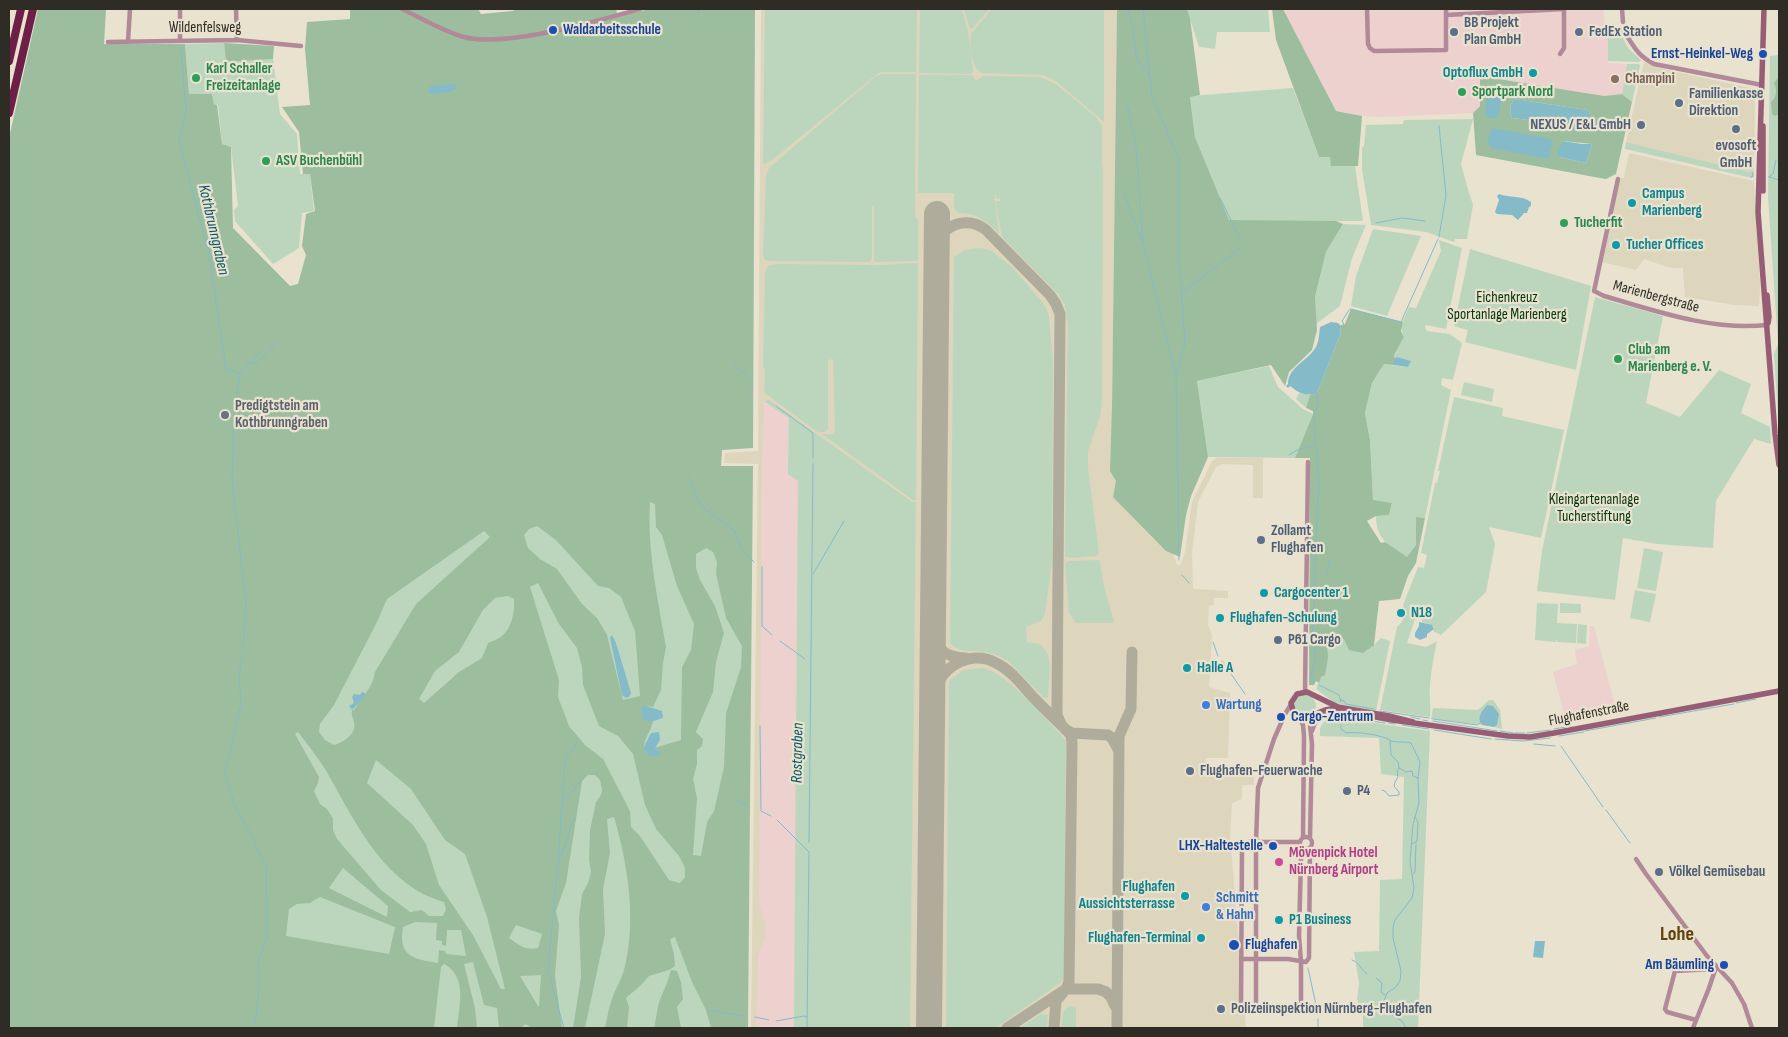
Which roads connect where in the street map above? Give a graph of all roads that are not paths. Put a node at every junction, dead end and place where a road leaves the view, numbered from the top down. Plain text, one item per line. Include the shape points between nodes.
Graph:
1 (21, 9) edge
2 (32, 9) edge
3 (130, 9) edge
4 (180, 9) edge
5 (236, 9) edge
6 (402, 9) edge
7 (640, 9) edge
8 (1367, 9) edge
9 (1446, 9) edge
10 (1564, 9) edge
11 (1622, 9) edge
12 (1764, 9) edge
13 (1446, 15) junction
14 (1623, 22) dead end
15 (1622, 29) dead end
16 (237, 40) junction
17 (128, 41) junction
18 (180, 41) junction
19 (108, 42) dead end
20 (301, 46) dead end
21 (1560, 54) dead end
22 (9, 61) edge
23 (1762, 85) junction
24 (9, 112) edge
25 (1618, 179) dead end
26 (1767, 326) junction
27 (1308, 462) dead end
28 (1779, 465) edge
29 (1305, 692) junction
30 (1779, 692) edge
31 (1313, 695) junction
32 (1290, 706) junction
33 (1341, 710) junction
34 (1314, 715) junction
35 (1300, 719) junction
36 (1413, 722) junction
37 (1310, 735) junction
38 (1303, 837) junction
39 (1310, 837) junction
40 (1256, 842) junction
41 (1300, 842) junction
42 (1308, 848) junction
43 (1636, 858) dead end
44 (1242, 894) junction
45 (1256, 894) junction
46 (1241, 959) junction
47 (1256, 959) junction
48 (1301, 962) junction
49 (1716, 967) junction
50 (1256, 1010) junction
51 (1696, 1020) junction
52 (1692, 1028) edge
53 (1752, 1028) edge

1 - 22 highway
2 - 24 highway
3 - 17 street
4 - 18 street
5 - 16 street
6 - 7 street via 462,37 474,39 546,32
8 - 13 street via 1368,44 1374,51 1446,50
9 - 13 street
10 - 13 street
10 - 21 street via 1564,48
11 - 14 street
12 - 23 main road
15 - 23 street via 1637,52 1654,64
16 - 18 street, Wildenfelsweg
16 - 20 street, Wildenfelsweg
17 - 18 street, Wildenfelsweg
17 - 19 street, Wildenfelsweg
23 - 26 main road via 1761,236
25 - 26 street, Marienbergstraße via 1594,291 1612,299 1705,323
26 - 28 main road
27 - 29 street
29 - 31 main road, Flughafenstraße
29 - 32 main road via 1295,696
30 - 36 main road, Flughafenstraße via 1530,736
31 - 34 main road via 1318,705
31 - 36 main road, Flughafenstraße via 1338,708
32 - 35 main road
32 - 40 street via 1274,739 1258,788
33 - 34 main road, Flughafenstraße via 1326,709
33 - 36 main road, Flughafenstraße
33 - 37 street via 1320,716
34 - 35 main road, Flughafenstraße
34 - 37 street
35 - 38 street via 1304,736
37 - 39 street
38 - 39 street
38 - 41 street
39 - 42 street via 1312,843
40 - 41 street
40 - 44 street via 1246,842 1242,848
40 - 45 street
41 - 42 street via 1302,847
42 - 48 street via 1301,858
42 - 48 street via 1309,958
43 - 49 street
44 - 45 street
44 - 46 street
45 - 47 street
46 - 47 street
46 - 50 street via 1241,1006
47 - 48 street
47 - 50 street
48 - 50 street via 1302,1001 1299,1009
49 - 51 street
49 - 51 street via 1675,971 1666,1010
49 - 53 street via 1732,983
51 - 52 street

